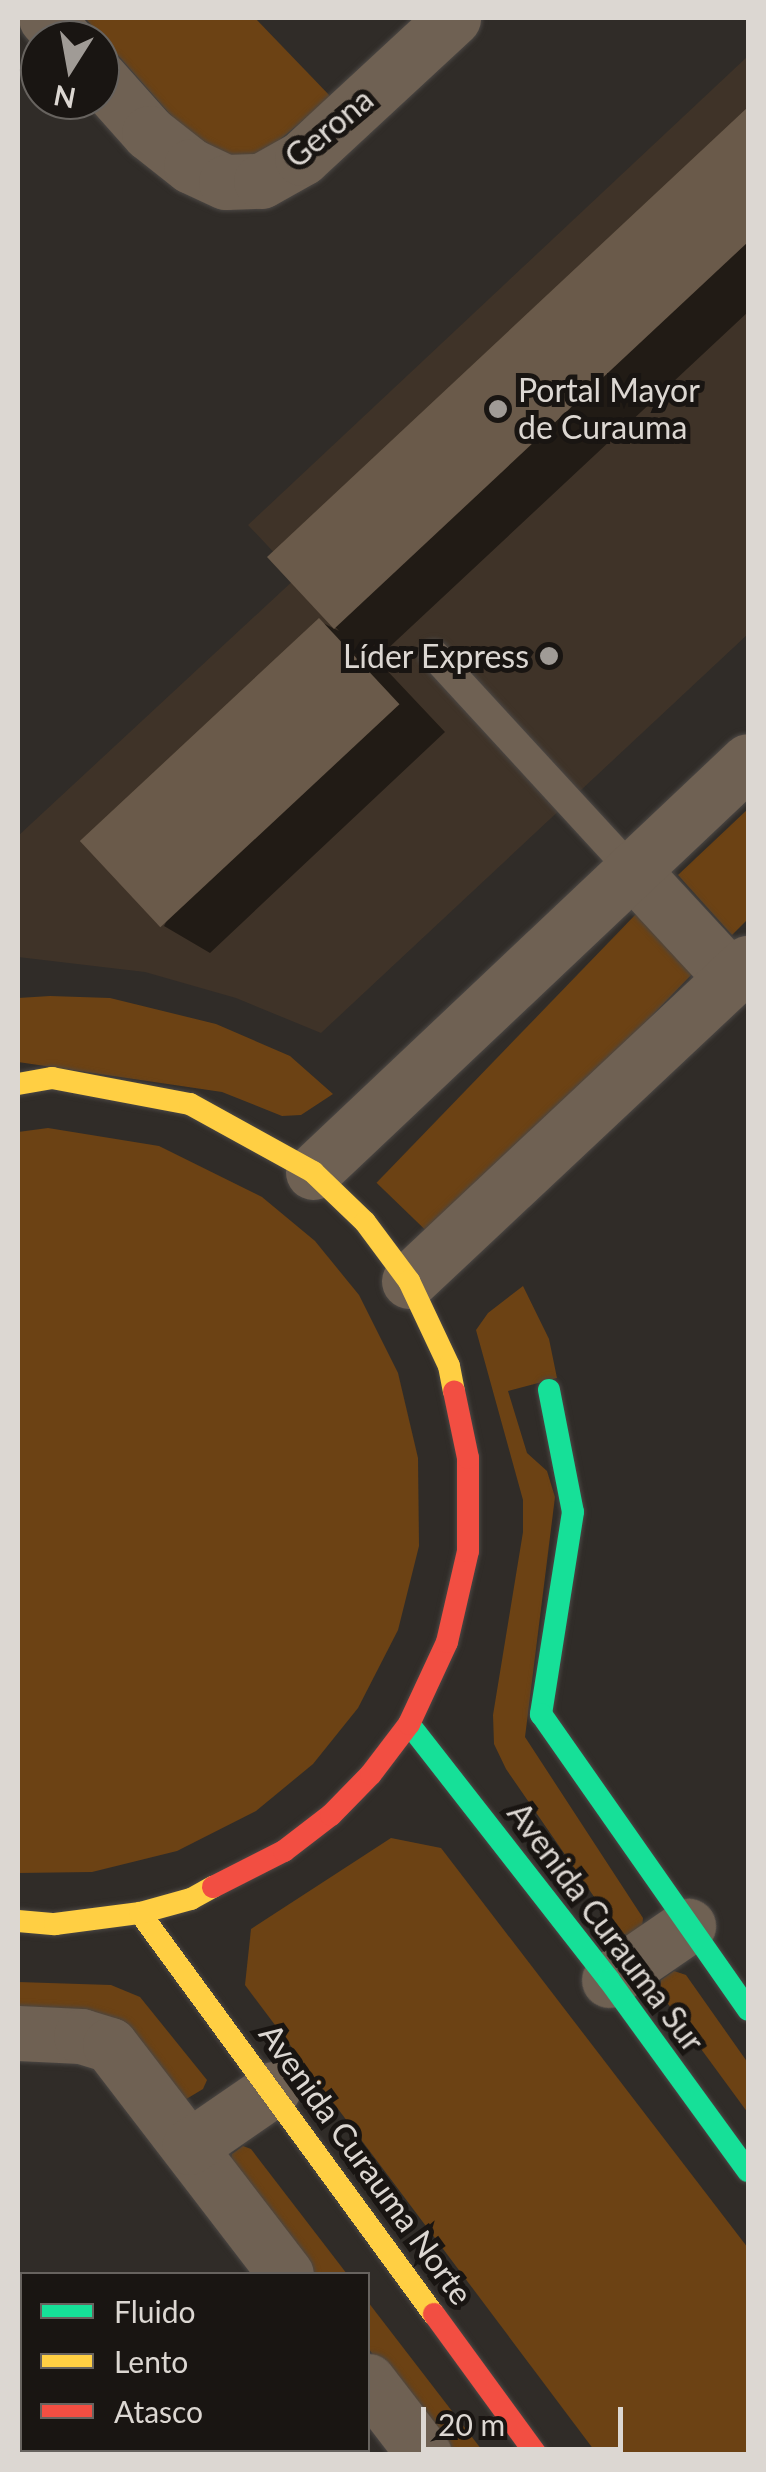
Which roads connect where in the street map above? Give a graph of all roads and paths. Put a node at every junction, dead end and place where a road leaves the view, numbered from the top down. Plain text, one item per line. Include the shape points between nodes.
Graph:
1 (453, 18) edge
2 (120, 100) edge
3 (434, 655) dead end
4 (748, 761) edge
5 (632, 870) junction
6 (740, 971) edge
7 (18, 1084) edge
8 (313, 1172) junction
9 (409, 1281) junction
10 (550, 1390) dead end
11 (409, 1724) junction
12 (140, 1913) junction
13 (18, 1920) edge
14 (688, 1926) junction
15 (609, 1980) junction
16 (748, 2010) edge
17 (18, 2033) edge
18 (273, 2089) junction
19 (189, 2147) junction
20 (748, 2172) edge
21 (284, 2272) edge
22 (370, 2384) edge
23 (424, 2454) edge
24 (536, 2454) edge

1 - 2 street, Gerona via 302,158 261,180 226,182 192,166
3 - 5 lane
4 - 5 street
5 - 6 street
5 - 8 street
6 - 9 street
7 - 8 street via 52,1078 190,1104
8 - 9 street via 364,1222
9 - 11 street via 449,1366 468,1458 468,1551 447,1642
10 - 14 street via 573,1512 541,1714
11 - 12 street via 372,1774 284,1851 191,1899
11 - 15 street, Avenida Curauma Sur
12 - 13 street via 55,1924
12 - 18 street, Avenida Curauma Norte
14 - 15 street
14 - 16 street
15 - 20 street, Avenida Curauma Sur
17 - 19 street via 100,2039
18 - 19 street
18 - 24 street, Avenida Curauma Norte
19 - 21 street
22 - 23 street

